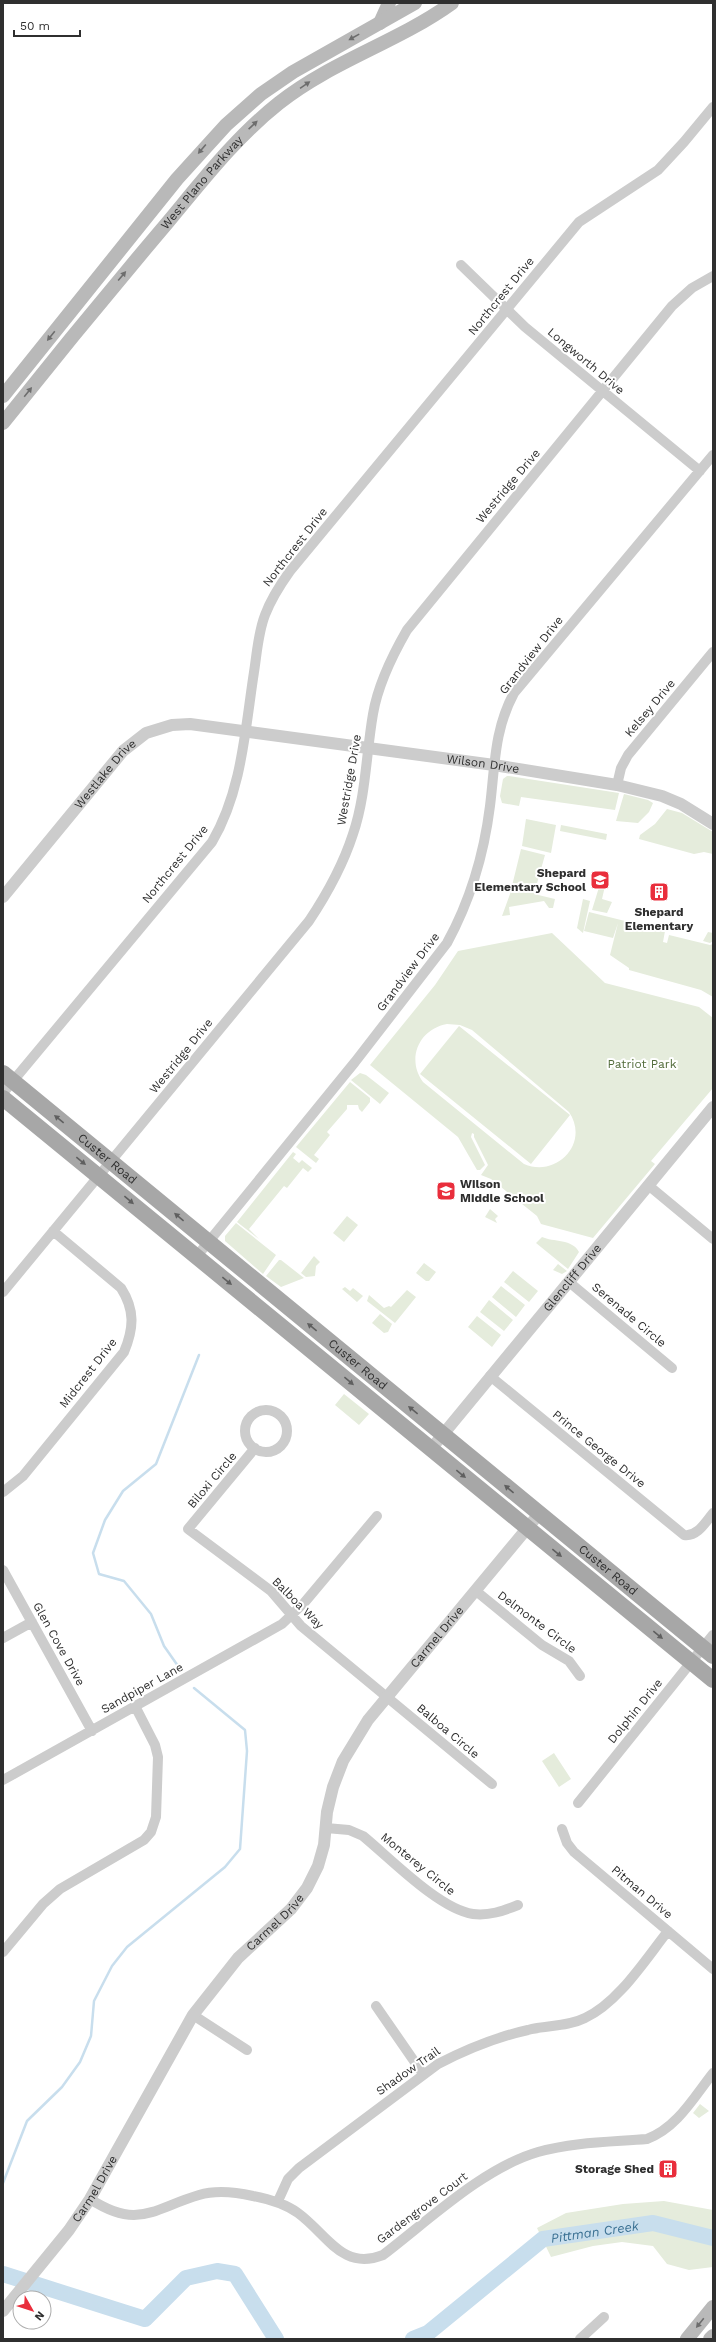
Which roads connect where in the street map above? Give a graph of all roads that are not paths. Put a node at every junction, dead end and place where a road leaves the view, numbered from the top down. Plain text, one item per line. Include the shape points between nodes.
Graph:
1 (389, 3) edge
2 (452, 3) edge
3 (414, 4) edge
4 (422, 22) junction
5 (380, 23) junction
6 (713, 107) edge
7 (461, 265) dead end
8 (713, 276) edge
9 (80, 301) junction
10 (508, 309) junction
11 (93, 312) junction
12 (602, 392) junction
13 (3, 396) edge
14 (3, 423) edge
15 (713, 455) edge
16 (700, 471) junction
17 (711, 659) edge
18 (245, 731) junction
19 (369, 749) junction
20 (494, 765) junction
21 (617, 785) junction
22 (713, 824) edge
23 (3, 897) edge
24 (6, 1082) edge
25 (3, 1098) edge
26 (713, 1107) edge
27 (112, 1161) junction
28 (99, 1176) junction
29 (648, 1185) junction
30 (53, 1231) junction
31 (713, 1239) edge
32 (209, 1242) junction
33 (197, 1256) junction
34 (569, 1282) junction
35 (3, 1292) edge
36 (672, 1368) dead end
37 (490, 1376) junction
38 (443, 1434) junction
39 (255, 1448) junction
40 (431, 1449) junction
41 (3, 1492) edge
42 (713, 1513) edge
43 (539, 1514) junction
44 (377, 1516) dead end
45 (527, 1528) junction
46 (188, 1529) joint
47 (3, 1570) edge
48 (476, 1591) junction
49 (292, 1617) junction
50 (32, 1622) junction
51 (713, 1635) edge
52 (3, 1638) edge
53 (708, 1652) edge
54 (691, 1662) junction
55 (580, 1676) dead end
56 (713, 1680) edge
57 (388, 1698) junction
58 (135, 1706) junction
59 (92, 1731) junction
60 (3, 1780) edge
61 (492, 1784) dead end
62 (578, 1803) dead end
63 (326, 1828) junction
64 (562, 1829) dead end
65 (518, 1905) dead end
66 (668, 1931) junction
67 (3, 1952) edge
68 (713, 1968) edge
69 (376, 2006) dead end
70 (193, 2015) junction
71 (246, 2050) dead end
72 (713, 2073) edge
73 (423, 2074) junction
74 (90, 2200) junction
75 (278, 2201) junction
76 (713, 2307) edge
77 (3, 2312) edge
78 (604, 2317) dead end
79 (713, 2336) edge
80 (580, 2339) edge
81 (687, 2339) edge
82 (710, 2339) edge

1 - 5 main road
2 - 4 main road, West Plano Parkway
3 - 4 main road
3 - 5 main road, West Plano Parkway
11 -> 4 main road, West Plano Parkway via 212,169 252,126 325,71
5 -> 9 main road, West Plano Parkway via 293,72 261,94 226,125 177,179
6 - 10 street, Northcrest Drive via 658,170 579,222
7 - 10 street, Longworth Drive
8 - 12 street, Westridge Drive via 681,296
9 - 11 main road
9 -> 13 main road, West Plano Parkway
10 - 12 street, Longworth Drive via 525,327
10 - 18 street, Northcrest Drive via 276,592 265,615 259,640
14 -> 11 main road, West Plano Parkway
12 - 16 street, Longworth Drive
12 - 19 street, Westridge Drive via 407,630 381,685 373,713
15 - 16 street, Grandview Drive
16 - 20 street, Grandview Drive via 514,693 504,713
17 - 21 street, Kelsey Drive via 628,755 621,768
18 - 19 street, Wilson Drive
18 - 23 street, Westlake Drive via 172,724 146,733 123,751
18 - 24 street, Northcrest Drive via 232,797 212,842
19 - 20 street, Wilson Drive
19 - 27 street, Westridge Drive via 353,834 340,867 322,901 309,921
20 - 21 street, Wilson Drive
20 - 32 street, Grandview Drive via 483,849 472,886 448,943
21 - 22 street, Wilson Drive via 665,797
27 -> 24 main road, Custer Road
25 -> 28 main road, Custer Road
26 - 29 street, Glencliff Drive
27 - 28 street, Westridge Drive
32 -> 27 main road, Custer Road
28 - 30 street, Westridge Drive
28 -> 33 main road, Custer Road
29 - 31 street
29 - 34 street, Glencliff Drive
30 - 35 street, Westridge Drive
30 - 41 street, Midcrest Drive via 121,1288 132,1314 131,1336 124,1352 23,1476
32 - 33 street, Grandview Drive
38 -> 32 main road, Custer Road
33 -> 40 main road, Custer Road
34 - 36 street, Serenade Circle
34 - 37 street, Glencliff Drive
37 - 38 street, Glencliff Drive
37 - 42 street, Prince George Drive via 684,1535 692,1535
38 - 40 street, Glencliff Drive
43 -> 38 main road, Custer Road
39 - 39 street, Biloxi Circle via 271,1451 284,1442 287,1426 277,1413 262,1410 249,1420 246,1436
39 - 46 street, Biloxi Circle
40 -> 45 main road, Custer Road
43 - 45 street, Carmel Drive
43 - 53 main road, Custer Road
44 - 49 street
45 - 48 street, Carmel Drive
45 -> 54 main road, Custer Road
46 - 49 street, Balboa Way via 271,1591
47 - 50 street, Glen Cove Drive
48 - 55 street, Delmonte Circle via 542,1645 568,1661
48 - 57 street, Carmel Drive
49 - 57 street, Balboa Way
49 - 58 street, Sandpiper Lane
50 - 52 street
50 - 59 street, Glen Cove Drive
51 - 53 street, Dolphin Drive
53 - 54 street, Dolphin Drive
54 - 56 main road, Custer Road
54 - 62 street, Dolphin Drive
57 - 61 street, Balboa Circle
57 - 63 street, Carmel Drive via 368,1720 343,1761 333,1787
58 - 59 street, Sandpiper Lane
58 - 67 street via 153,1739 158,1757 156,1817 151,1832 144,1840 60,1889 43,1904
59 - 60 street, Sandpiper Lane
63 - 65 street, Monterey Circle via 349,1830 363,1836 444,1903 460,1911 488,1914
63 - 70 street, Carmel Drive via 318,1866 308,1888 291,1908 238,1958
64 - 66 street, Pitman Drive via 566,1843 574,1852
66 - 68 street, Pitman Drive
66 - 73 street, Shadow Trail via 613,1998 584,2019 495,2038 461,2052
69 - 73 street
70 - 71 street
70 - 74 street, Carmel Drive
72 - 75 street, Gardengrove Court via 669,2127 659,2135 647,2140 568,2146 538,2152 516,2160 494,2170 384,2255 372,2259 361,2260 343,2253 297,2213
73 - 75 street, Shadow Trail via 299,2168 288,2179
74 - 75 street, Gardengrove Court via 108,2211 132,2216 145,2215 200,2194 226,2191
74 - 77 street, Carmel Drive
76 -> 81 main road
78 - 80 street
79 - 82 main road

